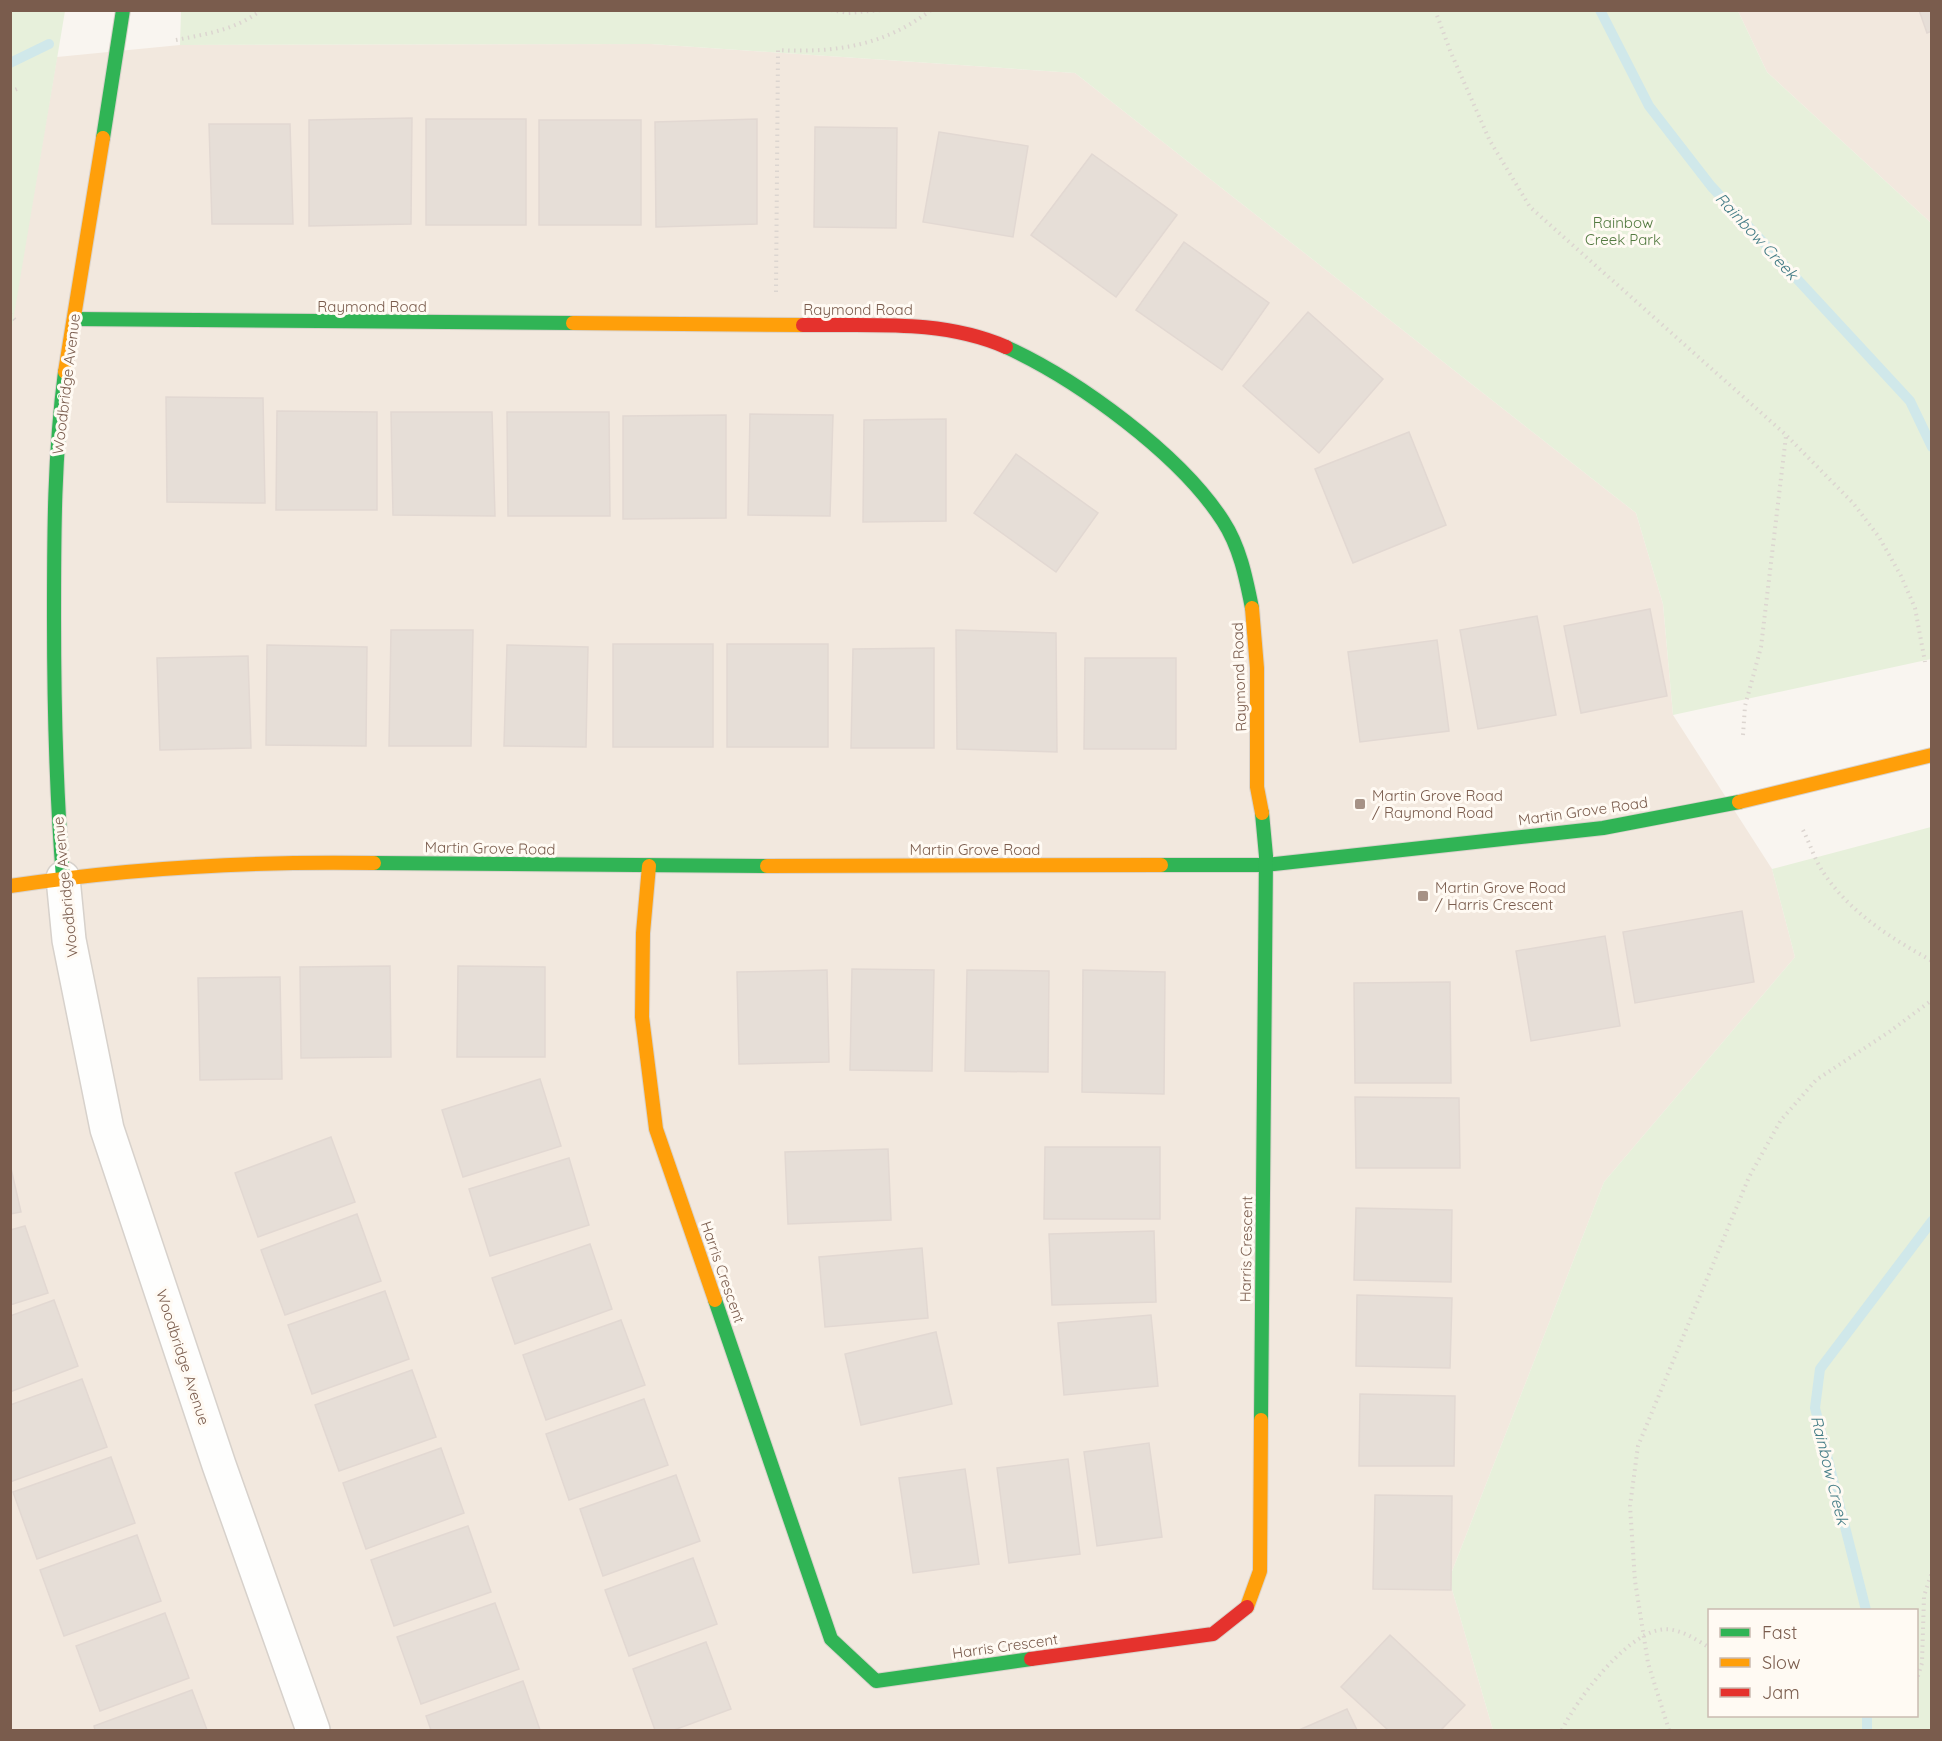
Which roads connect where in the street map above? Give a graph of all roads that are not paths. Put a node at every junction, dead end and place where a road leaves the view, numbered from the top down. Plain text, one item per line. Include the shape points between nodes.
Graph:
1 (123, 10) edge
2 (74, 320) junction
3 (1932, 755) edge
4 (1266, 865) junction
5 (649, 866) junction
6 (63, 878) junction
7 (10, 885) edge
8 (313, 1731) edge

1 - 2 street, Woodbridge Avenue
2 - 4 street, Raymond Road via 916,326 981,336 1007,347 1062,379 1173,460 1223,521 1238,550 1257,634 1257,787 1262,802
2 - 6 street, Woodbridge Avenue via 59,421 54,571 57,814
3 - 4 street, Martin Grove Road via 1742,801 1604,828
4 - 5 street, Martin Grove Road
4 - 5 street, Harris Crescent via 1260,1571 1246,1610 1213,1634 876,1681 831,1639 656,1129 642,1017
5 - 6 street, Martin Grove Road via 331,862 212,866
6 - 7 street, Martin Grove Road
6 - 8 street, Woodbridge Avenue via 69,940 107,1129

